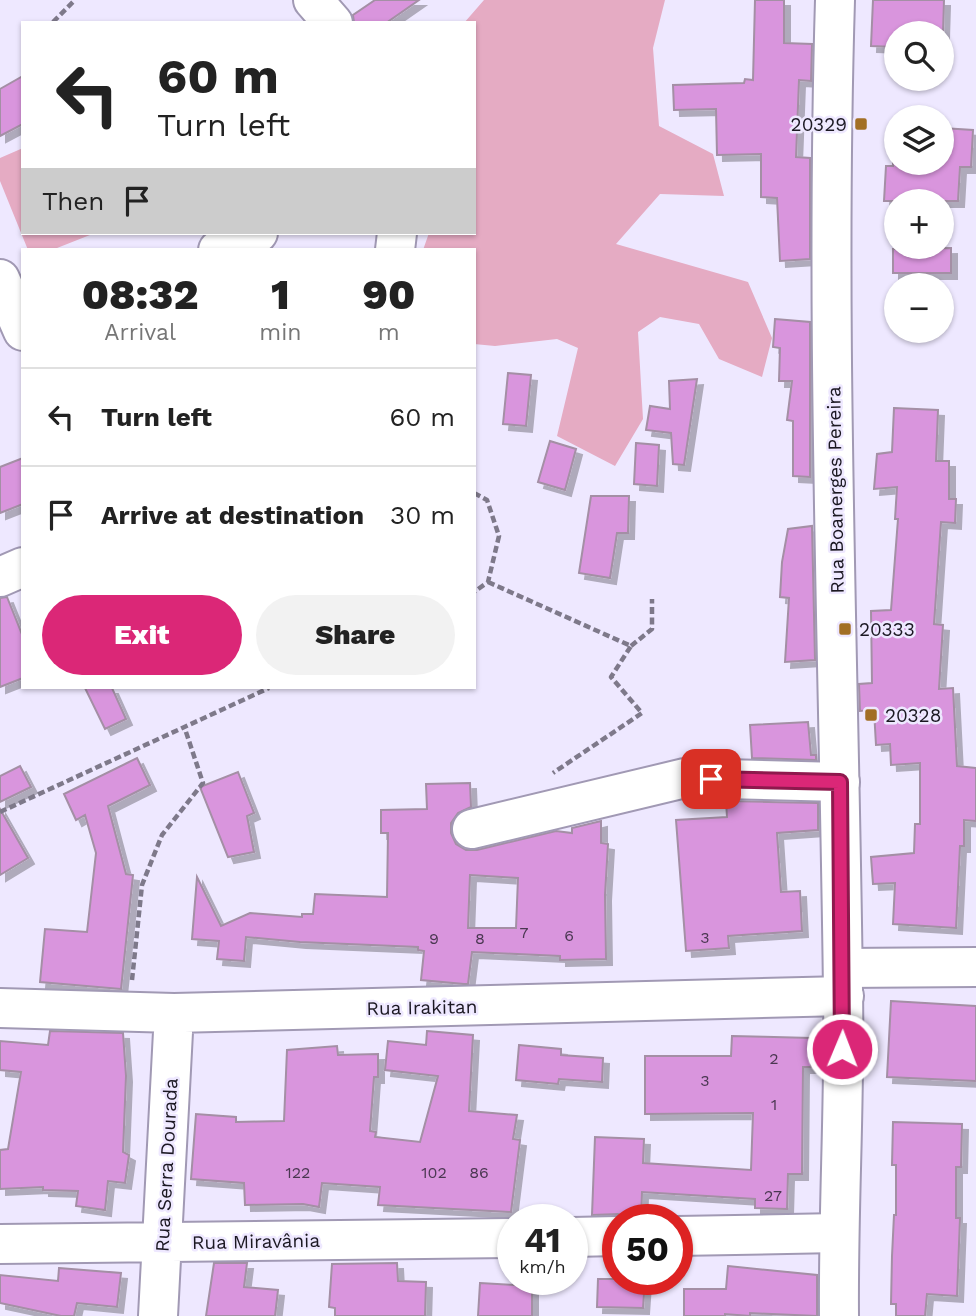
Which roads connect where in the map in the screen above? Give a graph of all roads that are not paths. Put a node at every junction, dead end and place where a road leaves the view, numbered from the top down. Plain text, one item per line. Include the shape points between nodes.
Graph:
1 (313, 0) edge
2 (835, 0) edge
3 (331, 21) edge
4 (252, 235) edge
5 (223, 248) edge
6 (0, 279) edge
7 (21, 326) edge
8 (21, 338) edge
9 (0, 347) edge
10 (21, 568) edge
11 (0, 577) edge
12 (840, 782) junction
13 (472, 829) dead end
14 (976, 967) edge
15 (843, 982) junction
16 (0, 1008) edge
17 (174, 1013) junction
18 (838, 1233) junction
19 (693, 1236) edge
20 (497, 1238) edge
21 (163, 1243) junction
22 (0, 1244) edge
23 (159, 1316) edge
24 (839, 1316) edge

1 - 3 street
2 - 12 street, Rua Boanerges Pereira via 830,164
4 - 5 street
6 - 7 street
8 - 9 street
10 - 11 street
12 - 13 street via 685,778
12 - 15 street, Rua Boanerges Pereira
14 - 15 street, Rua Irakitan
15 - 17 street, Rua Irakitan
15 - 18 street, Rua Boanerges Pereira
16 - 17 street, Rua Irakitan
17 - 21 street, Rua Serra Dourada
18 - 19 street
18 - 24 street, Rua Boanerges Pereira
20 - 21 street, Rua Miravânia
21 - 22 street, Rua Miravânia
21 - 23 street, Rua Serra Dourada

